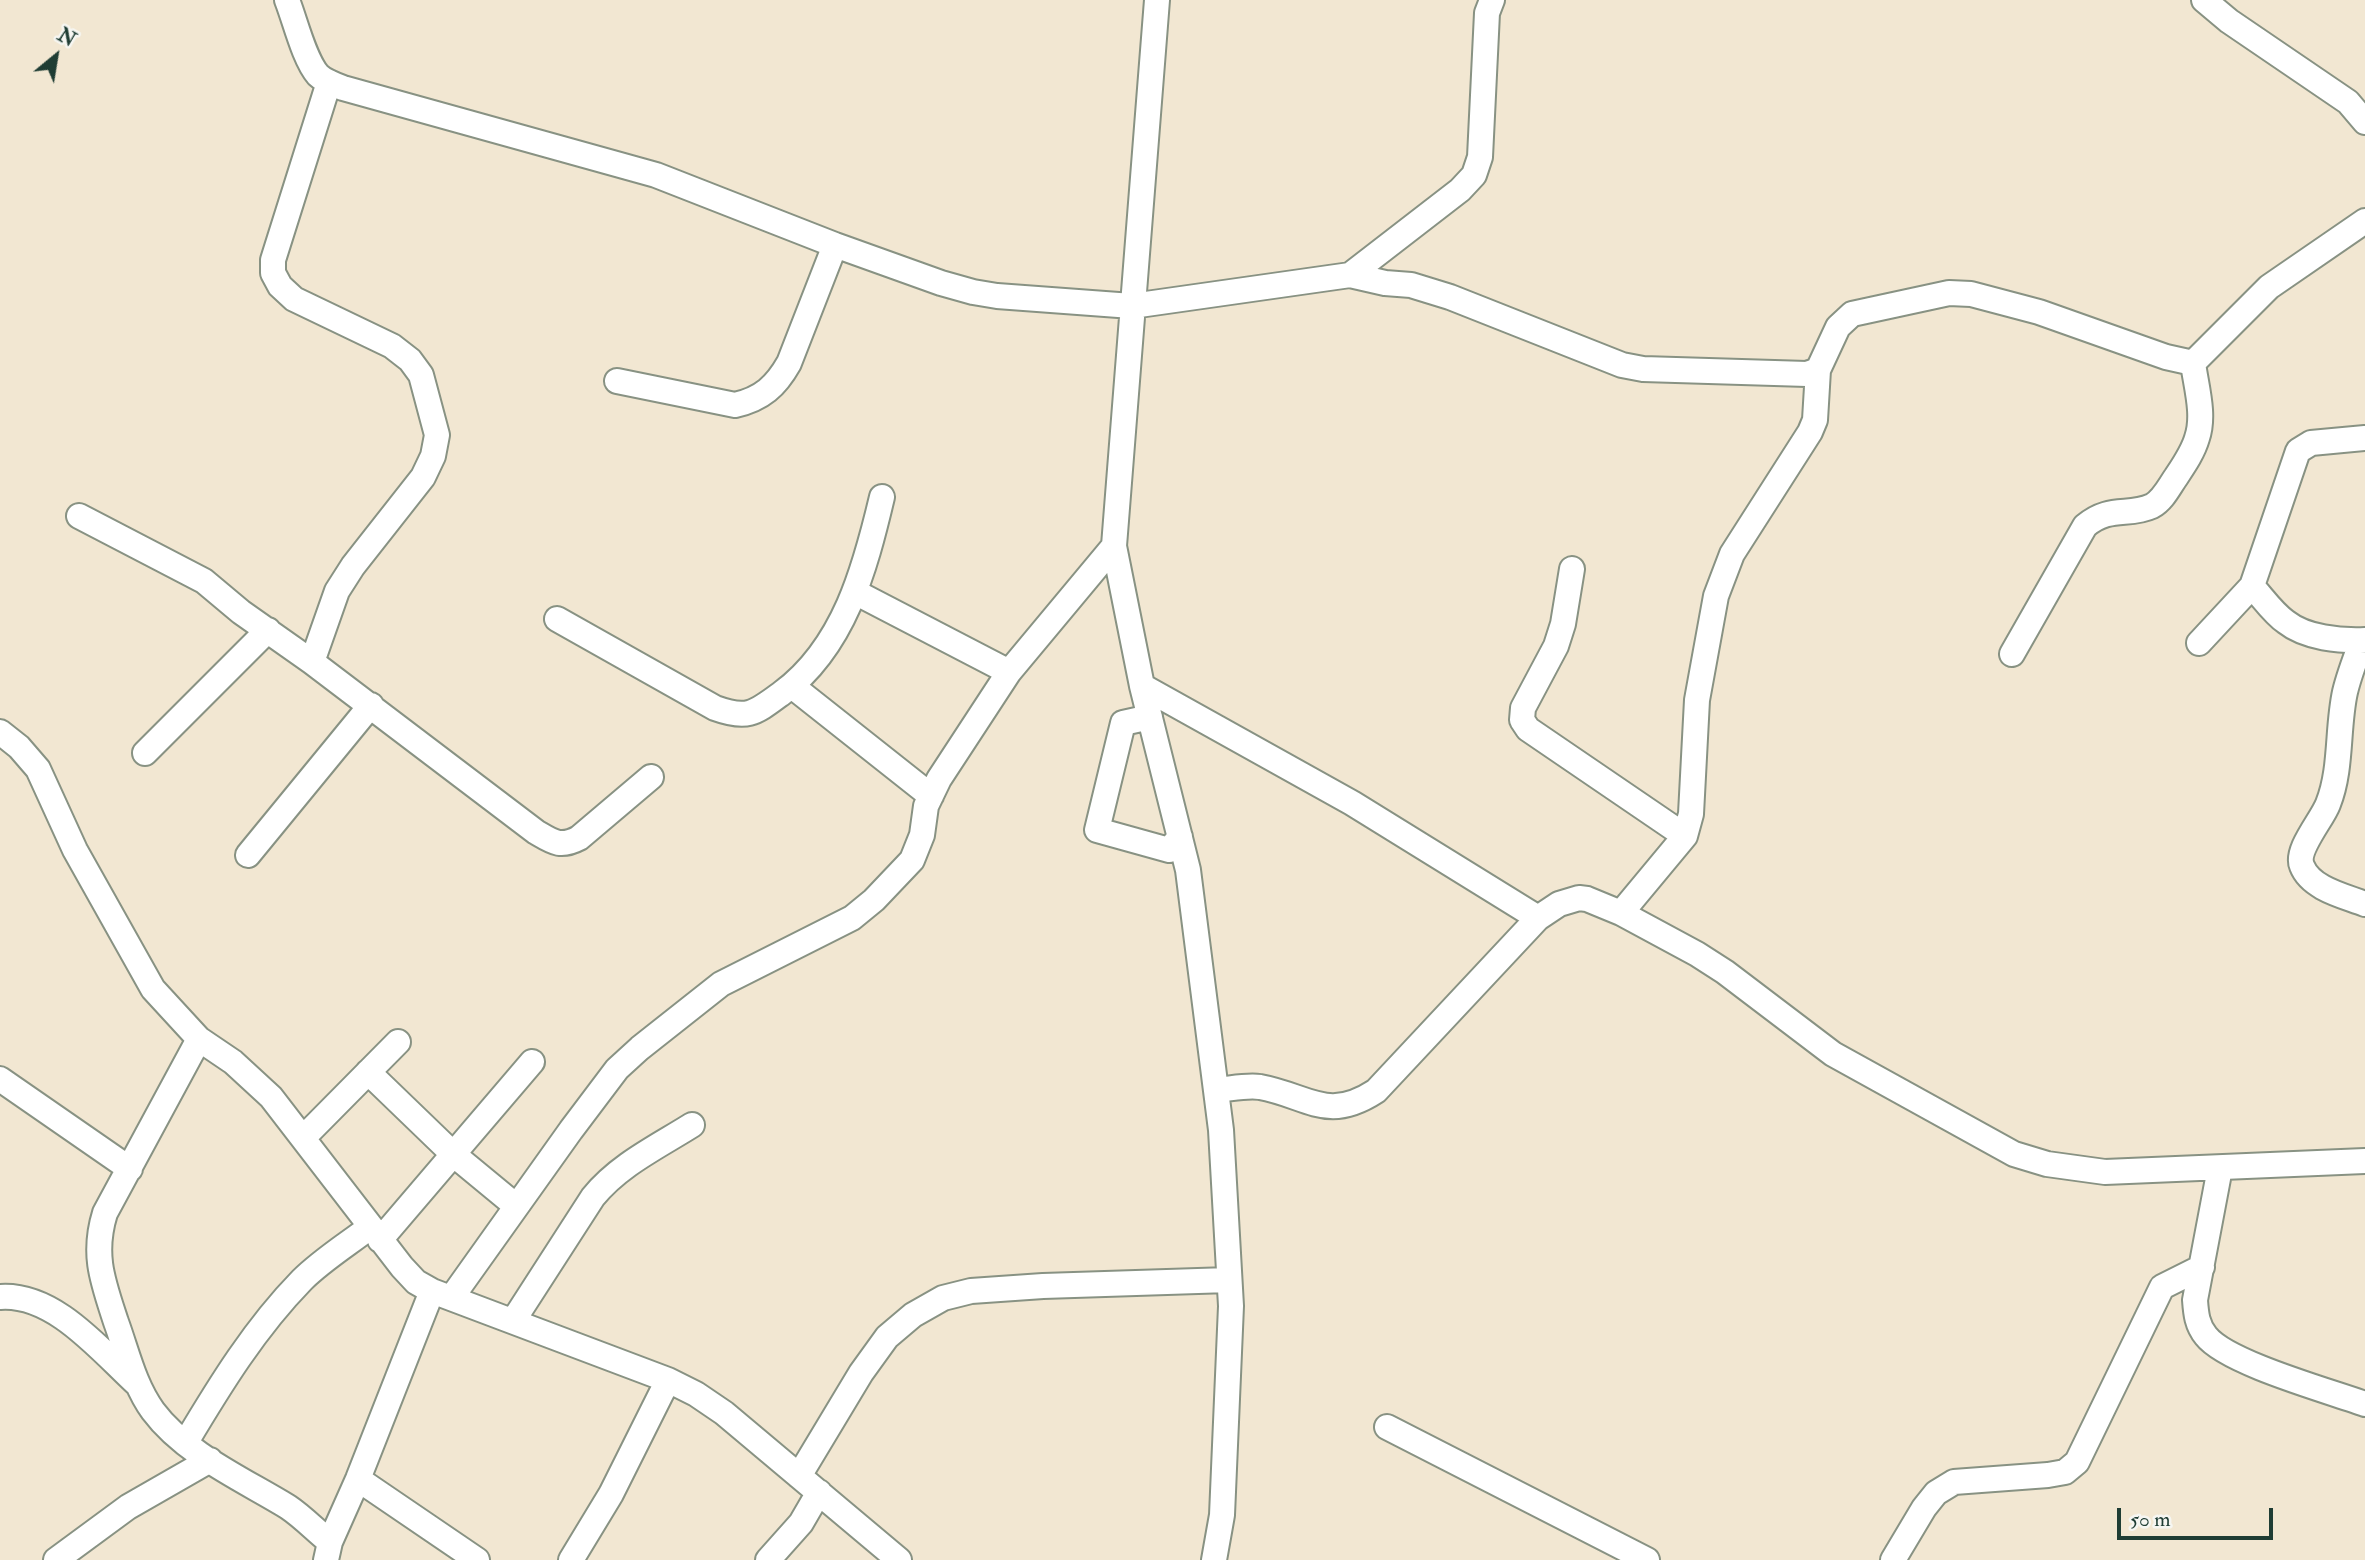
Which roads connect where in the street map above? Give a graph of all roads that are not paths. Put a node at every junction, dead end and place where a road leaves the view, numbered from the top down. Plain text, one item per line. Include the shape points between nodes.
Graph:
1 (288, 0) edge
2 (1157, 0) edge
3 (1492, 0) edge
4 (2204, 0) edge
5 (329, 82) junction
6 (2365, 122) edge
7 (2365, 220) edge
8 (835, 245) junction
9 (1350, 275) junction
10 (1132, 306) junction
11 (2193, 363) junction
12 (1818, 370) junction
13 (617, 381) dead end
14 (2365, 439) edge
15 (882, 498) dead end
16 (79, 516) dead end
17 (1114, 546) junction
18 (1572, 569) dead end
19 (2252, 586) junction
20 (855, 592) junction
21 (557, 620) dead end
22 (268, 629) junction
23 (2363, 640) edge
24 (2199, 643) dead end
25 (2012, 654) dead end
26 (312, 662) junction
27 (1009, 671) junction
28 (792, 686) junction
29 (1142, 686) junction
30 (370, 705) junction
31 (1150, 717) junction
32 (0, 732) edge
33 (145, 753) dead end
34 (651, 777) dead end
35 (931, 796) junction
36 (1685, 836) junction
37 (1180, 837) junction
38 (248, 855) dead end
39 (2365, 904) edge
40 (1621, 913) junction
41 (1538, 918) junction
42 (199, 1039) junction
43 (398, 1042) dead end
44 (532, 1062) dead end
45 (368, 1072) junction
46 (0, 1079) edge
47 (1216, 1090) junction
48 (692, 1125) dead end
49 (303, 1138) junction
50 (453, 1154) junction
51 (2365, 1161) edge
52 (2220, 1168) junction
53 (130, 1169) junction
54 (516, 1206) junction
55 (375, 1233) junction
56 (2202, 1267) junction
57 (1229, 1280) junction
58 (442, 1294) junction
59 (0, 1297) edge
60 (513, 1321) junction
61 (668, 1380) junction
62 (138, 1385) junction
63 (2365, 1404) edge
64 (1387, 1427) dead end
65 (186, 1442) junction
66 (210, 1460) junction
67 (799, 1476) junction
68 (358, 1479) junction
69 (818, 1492) junction
70 (328, 1551) edge
71 (56, 1560) edge
72 (477, 1560) edge
73 (571, 1560) edge
74 (768, 1560) edge
75 (900, 1560) edge
76 (1214, 1560) edge
77 (1647, 1560) edge
78 (1893, 1560) edge

1 - 5 street via 309,60
2 - 10 street
3 - 9 street via 1487,13 1480,157 1474,175
4 - 6 street via 2348,102
5 - 8 street via 656,175
5 - 26 street via 273,260 273,274 294,299 392,346 410,360 421,375 437,435 423,477 337,591
7 - 11 street via 2269,287
8 - 10 street via 973,292
8 - 13 street via 789,363 767,393 736,405
9 - 10 street
9 - 12 street via 1450,297 1622,365 1807,374
10 - 17 street
11 - 12 street via 2039,312 1949,293 1852,314 1838,327
11 - 25 street via 2201,421 2190,455 2152,506 2106,513 2085,526
12 - 36 street via 1810,432 1732,554 1716,596 1697,700 1691,814
14 - 19 street via 2311,443 2298,452
15 - 20 street
16 - 22 street via 204,581
17 - 27 street
17 - 29 street
18 - 36 street via 1556,646 1523,708 1522,720 1528,729
19 - 23 street via 2298,630
19 - 24 street
20 - 27 street
20 - 28 street via 827,646
21 - 28 street via 735,715 751,713
22 - 26 street
22 - 33 street
23 - 39 street via 2345,691 2333,791 2302,851 2300,864 2326,889
26 - 30 street
27 - 35 street
28 - 35 street
29 - 31 street
29 - 41 street via 1343,797
30 - 34 street via 552,842 567,844 579,838
30 - 38 street
31 - 37 street
31 - 37 street via 1123,723 1097,830 1169,850
32 - 42 street via 38,769 75,850 153,989
35 - 54 street via 912,860 892,882 852,918 721,984 640,1048 594,1098
36 - 40 street
37 - 47 street
40 - 41 street via 1579,898
40 - 52 street via 1725,972 1833,1054 2014,1154 2105,1172
41 - 47 street via 1376,1091 1361,1101 1331,1107 1259,1087
42 - 49 street via 253,1079
42 - 53 street
43 - 45 street
44 - 50 street
45 - 49 street
45 - 50 street
46 - 53 street
47 - 57 street
48 - 60 street via 606,1181
49 - 55 street
50 - 54 street
50 - 55 street
51 - 52 street
52 - 56 street
53 - 62 street via 105,1213 98,1256 102,1282
54 - 58 street
55 - 58 street via 409,1275
55 - 65 street via 304,1278 291,1292 231,1367
56 - 63 street via 2196,1318 2216,1346 2236,1358
56 - 78 street via 2162,1287 2077,1462 2065,1472 2048,1475 1955,1482 1936,1493 1924,1508
57 - 67 street via 1043,1286 971,1291 943,1298 887,1337
57 - 76 street via 1222,1515
58 - 60 street
58 - 68 street
59 - 62 street via 30,1300 63,1317
60 - 61 street
61 - 67 street via 724,1413
61 - 73 street via 611,1494
62 - 65 street via 153,1410
64 - 77 street
65 - 66 street
66 - 70 street via 290,1509
66 - 71 street via 128,1507
67 - 69 street
68 - 70 street
68 - 72 street
69 - 74 street via 801,1522
69 - 75 street

